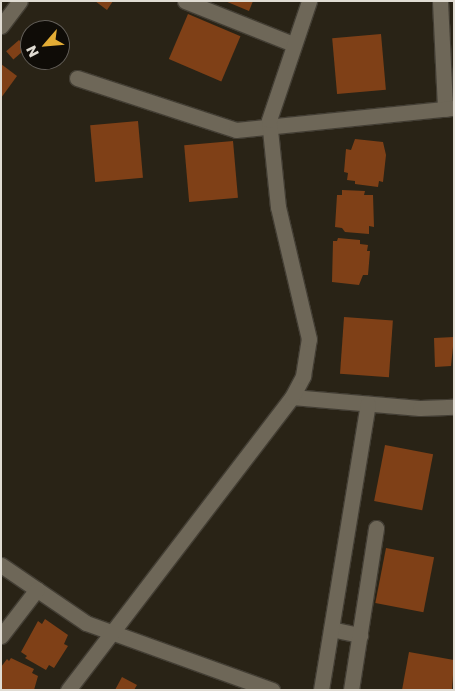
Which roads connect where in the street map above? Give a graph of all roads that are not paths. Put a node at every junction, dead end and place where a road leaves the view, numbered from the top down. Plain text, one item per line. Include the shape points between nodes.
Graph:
1 (20, 1) edge
2 (185, 1) edge
3 (309, 1) edge
4 (440, 1) edge
5 (1, 26) edge
6 (293, 44) junction
7 (77, 78) dead end
8 (449, 109) edge
9 (270, 129) junction
10 (292, 397) junction
11 (368, 404) junction
12 (454, 407) edge
13 (376, 528) dead end
14 (1, 565) edge
15 (37, 589) junction
16 (331, 629) junction
17 (110, 634) junction
18 (360, 634) junction
19 (1, 636) edge
20 (68, 690) edge
21 (272, 690) edge
22 (321, 690) edge
23 (351, 690) edge

1 - 5 street
2 - 6 street
3 - 6 street
4 - 8 street
6 - 9 street via 269,120
7 - 9 street via 236,130
8 - 9 street
9 - 10 street via 278,206 309,339 302,376
10 - 11 street
10 - 17 street
11 - 12 street
11 - 16 street
13 - 18 street
14 - 15 street
15 - 17 street via 86,623
15 - 19 street
16 - 18 street
16 - 22 street
17 - 20 street
17 - 21 street
18 - 23 street

